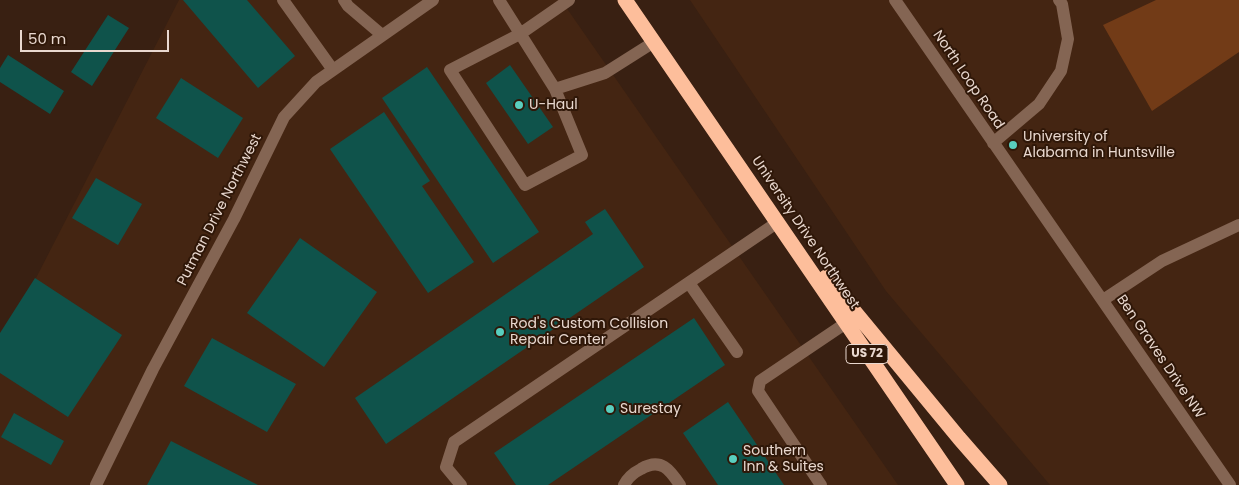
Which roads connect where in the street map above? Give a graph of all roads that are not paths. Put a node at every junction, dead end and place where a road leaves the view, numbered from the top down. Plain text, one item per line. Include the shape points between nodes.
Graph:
1 (283, 0) edge
2 (433, 0) edge
3 (500, 0) edge
4 (569, 0) edge
5 (895, 0) edge
6 (1060, 0) edge
7 (353, 1) edge
8 (626, 1) edge
9 (520, 34) junction
10 (382, 35) junction
11 (654, 42) junction
12 (333, 70) junction
13 (555, 89) junction
14 (993, 143) junction
15 (763, 201) junction
16 (778, 222) junction
17 (1239, 225) edge
18 (688, 283) junction
19 (1102, 300) junction
20 (846, 323) junction
21 (736, 352) dead end
22 (96, 485) edge
23 (462, 485) edge
24 (624, 485) edge
25 (680, 485) edge
26 (821, 485) edge
27 (957, 485) edge
28 (1000, 485) edge
29 (1230, 485) edge

1 - 12 street
2 - 10 street, Putman Drive Northwest
3 - 9 street
4 - 9 street
5 - 14 street, North Loop Road
6 - 14 street via 1068,39 1061,71 1039,104
7 - 10 street
8 - 11 highway, University Drive Northwest / US 72
9 - 13 street
9 - 13 street via 450,70 525,185 582,155
10 - 12 street, Putman Drive Northwest
11 - 13 street via 605,73
11 - 15 highway, University Drive Northwest / US 72
12 - 22 street, Putman Drive Northwest via 316,82 284,117
14 - 19 street, North Loop Road
15 - 16 highway, University Drive Northwest / US 72
15 - 28 highway
16 - 18 street
16 - 20 highway, University Drive Northwest / US 72
17 - 19 street, Ben Graves Drive NW via 1162,261
18 - 21 street
18 - 23 street via 454,442 446,467
19 - 29 street, Ben Graves Drive NW
20 - 26 street via 760,381 758,391
20 - 27 highway, University Drive Northwest / US 72
24 - 25 street via 629,476 649,464 670,470

